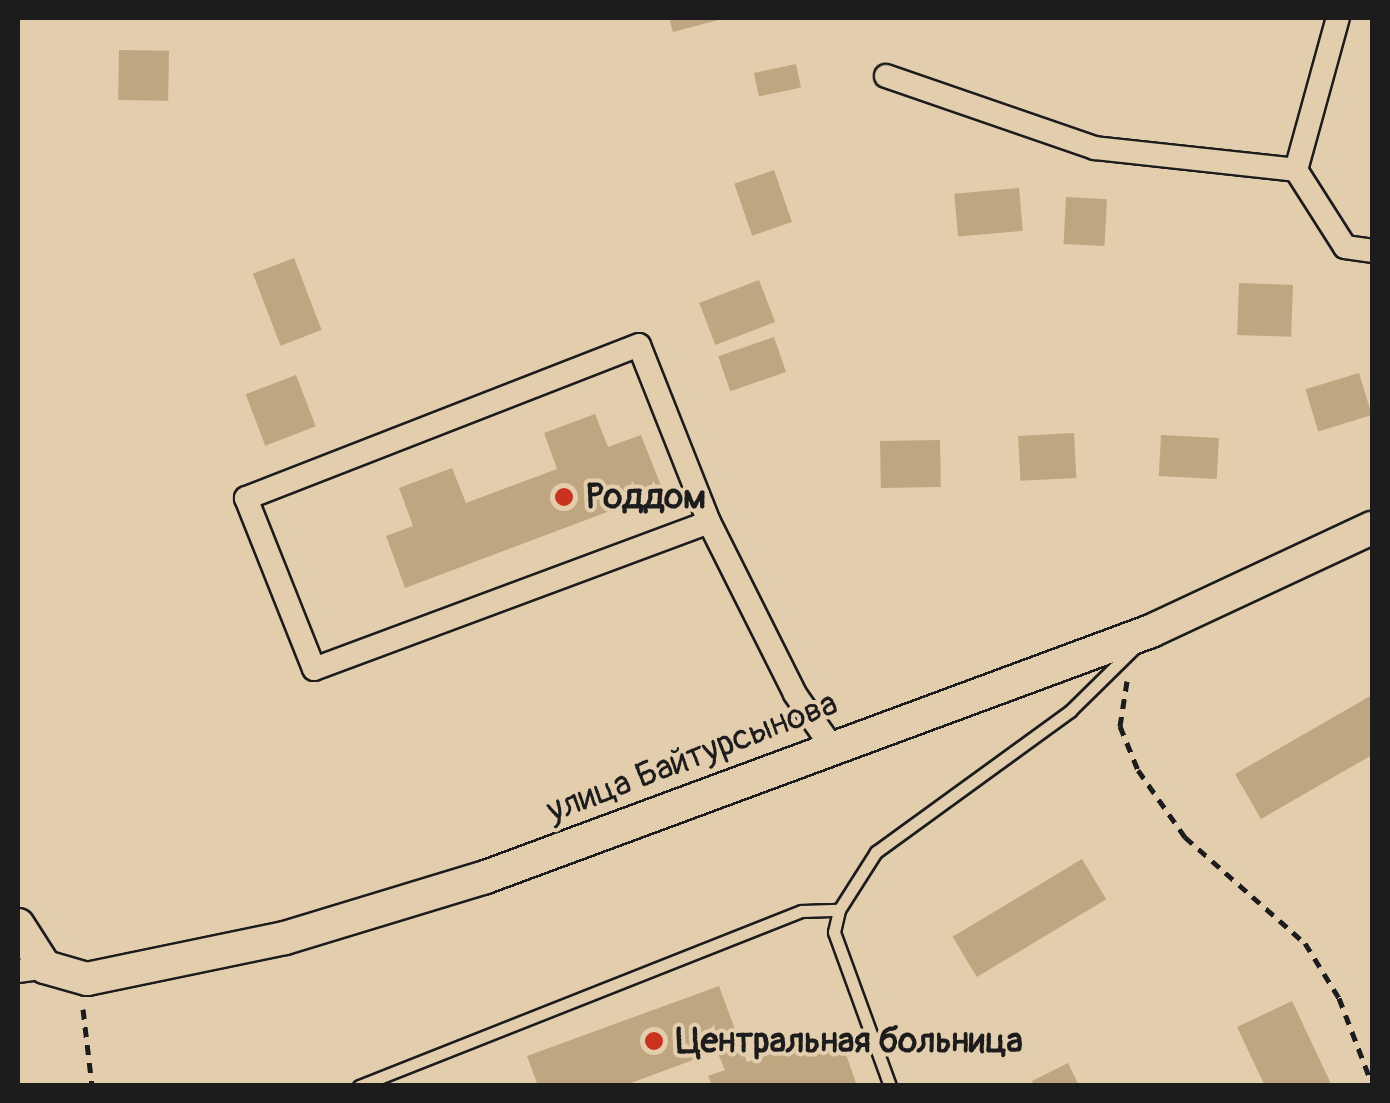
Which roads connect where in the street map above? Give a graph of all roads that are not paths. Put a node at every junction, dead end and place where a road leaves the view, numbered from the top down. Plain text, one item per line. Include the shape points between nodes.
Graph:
1 (1338, 18) edge
2 (886, 76) dead end
3 (1296, 170) junction
4 (1372, 251) edge
5 (709, 522) junction
6 (1372, 528) edge
7 (1152, 631) junction
8 (832, 746) junction
9 (839, 910) junction
10 (18, 925) edge
11 (31, 969) edge
12 (359, 1086) edge
13 (890, 1086) edge

1 - 3 street
2 - 3 street via 1095,148
3 - 4 street via 1345,246
5 - 5 street via 314,669 246,498 640,345
5 - 8 street via 795,694
6 - 7 street, улица Байтурсынова
7 - 8 street, улица Байтурсынова
7 - 9 lane via 1070,711 876,852
8 - 11 street, улица Байтурсынова via 483,878 285,938 87,979
9 - 12 lane via 802,912
9 - 13 lane via 834,932
10 - 11 street

